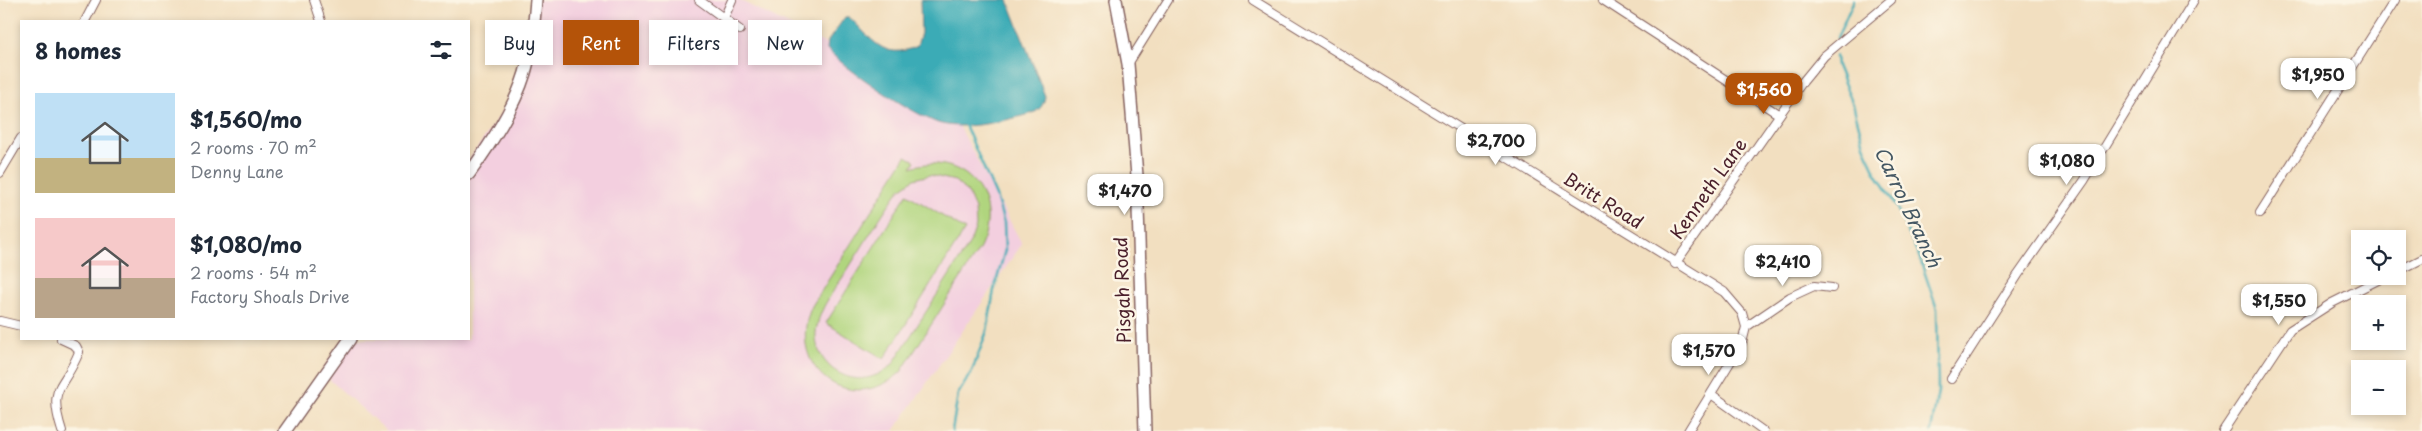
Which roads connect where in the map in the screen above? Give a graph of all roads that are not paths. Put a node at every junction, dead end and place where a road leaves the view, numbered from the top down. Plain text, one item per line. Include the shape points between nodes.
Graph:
1 (96, 0) edge
2 (314, 0) edge
3 (536, 0) edge
4 (699, 0) edge
5 (732, 0) edge
6 (1116, 0) edge
7 (1168, 0) edge
8 (1253, 0) edge
9 (1603, 0) edge
10 (1891, 0) edge
11 (2194, 0) edge
12 (2395, 0) edge
13 (724, 18) junction
14 (85, 20) edge
15 (321, 20) edge
16 (740, 30) dead end
17 (1128, 64) junction
18 (1778, 114) junction
19 (20, 140) edge
20 (470, 172) edge
21 (0, 174) edge
22 (2260, 212) dead end
23 (2422, 259) edge
24 (1675, 264) junction
25 (2406, 267) edge
26 (2368, 285) edge
27 (1832, 288) dead end
28 (0, 321) edge
29 (20, 326) edge
30 (1746, 327) junction
31 (63, 340) edge
32 (349, 340) edge
33 (1951, 379) dead end
34 (1711, 394) junction
35 (62, 431) edge
36 (285, 431) edge
37 (1145, 431) edge
38 (1688, 431) edge
39 (1763, 431) edge
40 (2223, 431) edge

1 - 14 street
2 - 15 street
3 - 20 street via 525,73 497,131
4 - 13 street
5 - 13 street
6 - 17 street, Pisgah Road
7 - 17 street
8 - 24 street, Britt Road
9 - 18 street
10 - 18 street, Kenneth Lane via 1824,56
11 - 33 street via 2084,181
12 - 22 street
13 - 16 street
17 - 37 street, Pisgah Road via 1137,176
18 - 24 street, Kenneth Lane
19 - 21 street
23 - 25 street
24 - 30 street, Britt Road via 1724,292 1742,313
26 - 40 street via 2290,330
27 - 30 street via 1814,286 1798,293
28 - 29 street
30 - 34 street via 1742,343
31 - 35 street via 76,346 79,352 56,395 55,410
32 - 36 street
34 - 38 street
34 - 39 street

